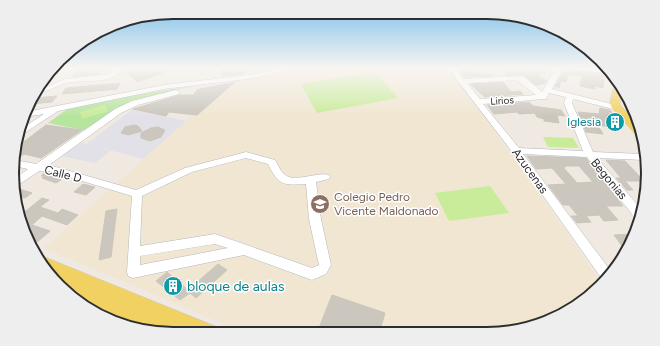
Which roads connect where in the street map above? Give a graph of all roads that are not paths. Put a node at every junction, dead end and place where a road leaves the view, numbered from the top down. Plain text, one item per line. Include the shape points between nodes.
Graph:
1 (58, 84) edge
2 (201, 84) edge
3 (207, 84) edge
4 (464, 84) edge
5 (530, 84) edge
6 (550, 84) edge
7 (43, 90) edge
8 (617, 90) edge
9 (545, 93) junction
10 (570, 96) junction
11 (477, 102) junction
12 (58, 108) junction
13 (617, 108) junction
14 (31, 114) edge
15 (634, 126) edge
16 (25, 130) edge
17 (516, 151) junction
18 (589, 154) junction
19 (640, 157) edge
20 (19, 164) edge
21 (38, 168) junction
22 (325, 178) dead end
23 (311, 180) junction
24 (19, 181) edge
25 (137, 194) junction
26 (636, 212) edge
27 (206, 240) junction
28 (244, 250) junction
29 (133, 252) junction
30 (207, 258) junction
31 (53, 269) edge
32 (605, 273) edge
33 (78, 294) edge
34 (131, 313) edge
35 (160, 327) edge
36 (184, 327) edge

1 - 7 street
2 - 12 street via 164,88
3 - 21 street via 150,98 124,108
4 - 11 street, Azucenas
5 - 9 street
6 - 9 street
8 - 13 main road
9 - 10 street
9 - 11 street, Lirios
10 - 13 street
10 - 18 street, Begonias via 568,103
11 - 17 street, Azucenas
12 - 14 street
12 - 16 street
13 - 15 main road
17 - 18 street
17 - 32 street, Azucenas
18 - 19 street
18 - 26 street, Begonias
20 - 21 street, Calle D
21 - 24 street
21 - 25 street, Calle D via 49,168
22 - 23 street
23 - 25 street via 288,181 280,176 272,162 246,155 189,170
23 - 28 street via 315,219 325,260 323,270 312,274
25 - 29 street
27 - 28 street via 215,239
27 - 29 street
27 - 30 street
28 - 30 street
29 - 30 street via 133,272
31 - 34 main road
33 - 34 main road
34 - 35 main road
34 - 36 main road

